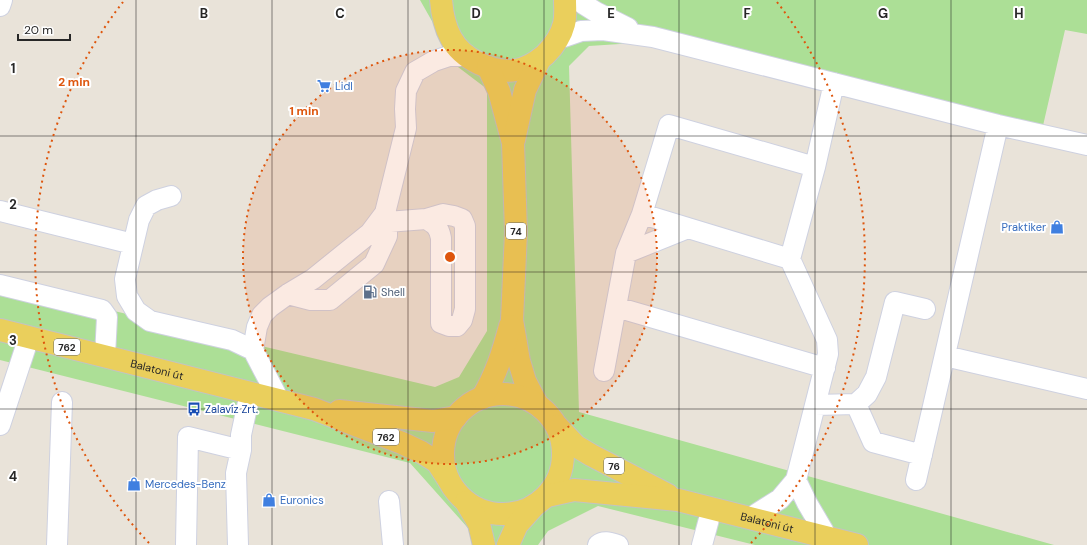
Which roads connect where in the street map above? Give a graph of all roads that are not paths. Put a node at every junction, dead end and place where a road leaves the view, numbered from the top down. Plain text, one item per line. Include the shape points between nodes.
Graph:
1 (2, 0) edge
2 (565, 0) edge
3 (577, 0) edge
4 (440, 1) edge
5 (0, 6) edge
6 (653, 37) junction
7 (558, 39) junction
8 (467, 56) junction
9 (540, 59) junction
10 (488, 67) junction
11 (834, 83) junction
12 (998, 126) junction
13 (513, 143) junction
14 (1087, 145) edge
15 (815, 167) junction
16 (171, 196) dead end
17 (0, 211) edge
18 (642, 214) junction
19 (386, 218) junction
20 (426, 219) junction
21 (688, 228) junction
22 (133, 244) junction
23 (626, 254) junction
24 (790, 259) junction
25 (0, 285) edge
26 (288, 294) junction
27 (616, 307) junction
28 (925, 309) dead end
29 (512, 320) junction
30 (0, 330) edge
31 (30, 337) junction
32 (253, 350) junction
33 (105, 356) junction
34 (945, 356) junction
35 (825, 368) junction
36 (604, 371) dead end
37 (1087, 388) edge
38 (250, 393) junction
39 (482, 398) junction
40 (279, 400) junction
41 (62, 402) dead end
42 (537, 404) junction
43 (856, 404) junction
44 (815, 405) junction
45 (314, 409) junction
46 (456, 417) junction
47 (0, 424) edge
48 (556, 425) junction
49 (241, 450) junction
50 (922, 455) junction
51 (448, 479) junction
52 (796, 480) junction
53 (916, 480) dead end
54 (678, 500) junction
55 (389, 501) dead end
56 (541, 501) junction
57 (466, 502) junction
58 (712, 508) junction
59 (750, 518) junction
60 (827, 538) junction
61 (57, 545) edge
62 (186, 545) edge
63 (238, 545) edge
64 (393, 545) edge
65 (484, 545) edge
66 (508, 545) edge
67 (598, 545) edge
68 (618, 545) edge
69 (702, 545) edge
70 (857, 545) edge

1 - 5 lane
2 - 7 main road, 74 via 564,25
3 - 6 lane via 620,24
4 - 8 main road, 74 via 451,39
6 - 7 lane via 603,30 581,32
6 - 11 lane
7 - 9 main road, 74
8 - 10 main road, 74
8 - 19 lane via 449,56 415,72 406,91 406,128
9 - 10 main road, 74 via 530,66 516,70
9 - 13 main road, 74 via 525,90
10 - 13 main road, 74
11 - 12 lane
11 - 15 lane
12 - 14 lane
12 - 34 lane
13 - 29 main road, 74 via 516,232
15 - 18 lane via 669,126
15 - 24 lane
16 - 22 lane via 146,206 139,220
17 - 22 lane
18 - 21 lane
18 - 23 lane
19 - 20 lane
19 - 26 lane via 313,279
19 - 26 lane via 386,236 374,264 330,300 311,300
20 - 20 lane via 442,214 448,215 462,220 465,226 465,309 457,326 441,323 440,230
21 - 23 lane
21 - 24 lane
22 - 32 lane via 125,279 127,296 136,311 150,321 232,340
23 - 27 lane
24 - 35 lane via 827,340
25 - 33 lane via 102,310 107,317
26 - 32 lane via 262,315
27 - 35 lane
27 - 36 lane
28 - 43 lane via 895,302 876,378 867,394
29 - 39 main road, 74 via 502,356
29 - 42 main road, 74 via 525,382
30 - 31 main road, Balatoni út / 762
31 - 33 main road, Balatoni út / 762
31 - 47 lane
32 - 40 lane
33 - 38 main road, Balatoni út / 762
34 - 37 lane
34 - 50 lane
35 - 44 lane
38 - 40 main road, Balatoni út / 762
38 - 49 lane via 241,434
39 - 42 main road, 74 via 510,395
39 - 46 main road, 74 via 467,406
40 - 45 main road, Balatoni út / 762
41 - 61 lane
42 - 48 main road, 74
43 - 44 lane
43 - 50 lane via 873,442
44 - 52 lane
45 - 46 main road, Balatoni út / 762 via 433,421
45 - 51 main road, Balatoni út / 762 via 421,452 437,462
46 - 51 main road, 74 via 443,447
48 - 54 main road, 76 via 576,446
48 - 56 main road, 74 via 561,435 564,457 559,478
49 - 62 lane via 188,437
49 - 63 lane via 236,473
50 - 53 lane
51 - 57 main road, 74
52 - 59 lane via 780,499
52 - 60 lane via 806,503
54 - 56 main road, 76 via 574,490
54 - 58 main road, Balatoni út / 76
55 - 64 lane
56 - 57 main road, 74 via 515,513 505,514 485,511
56 - 66 main road, 74 via 516,525
57 - 65 main road, 74 via 479,524
58 - 59 main road, Balatoni út / 76
58 - 69 lane
59 - 60 main road, Balatoni út / 76
60 - 70 main road, Balatoni út / 76
67 - 68 lane via 605,542

